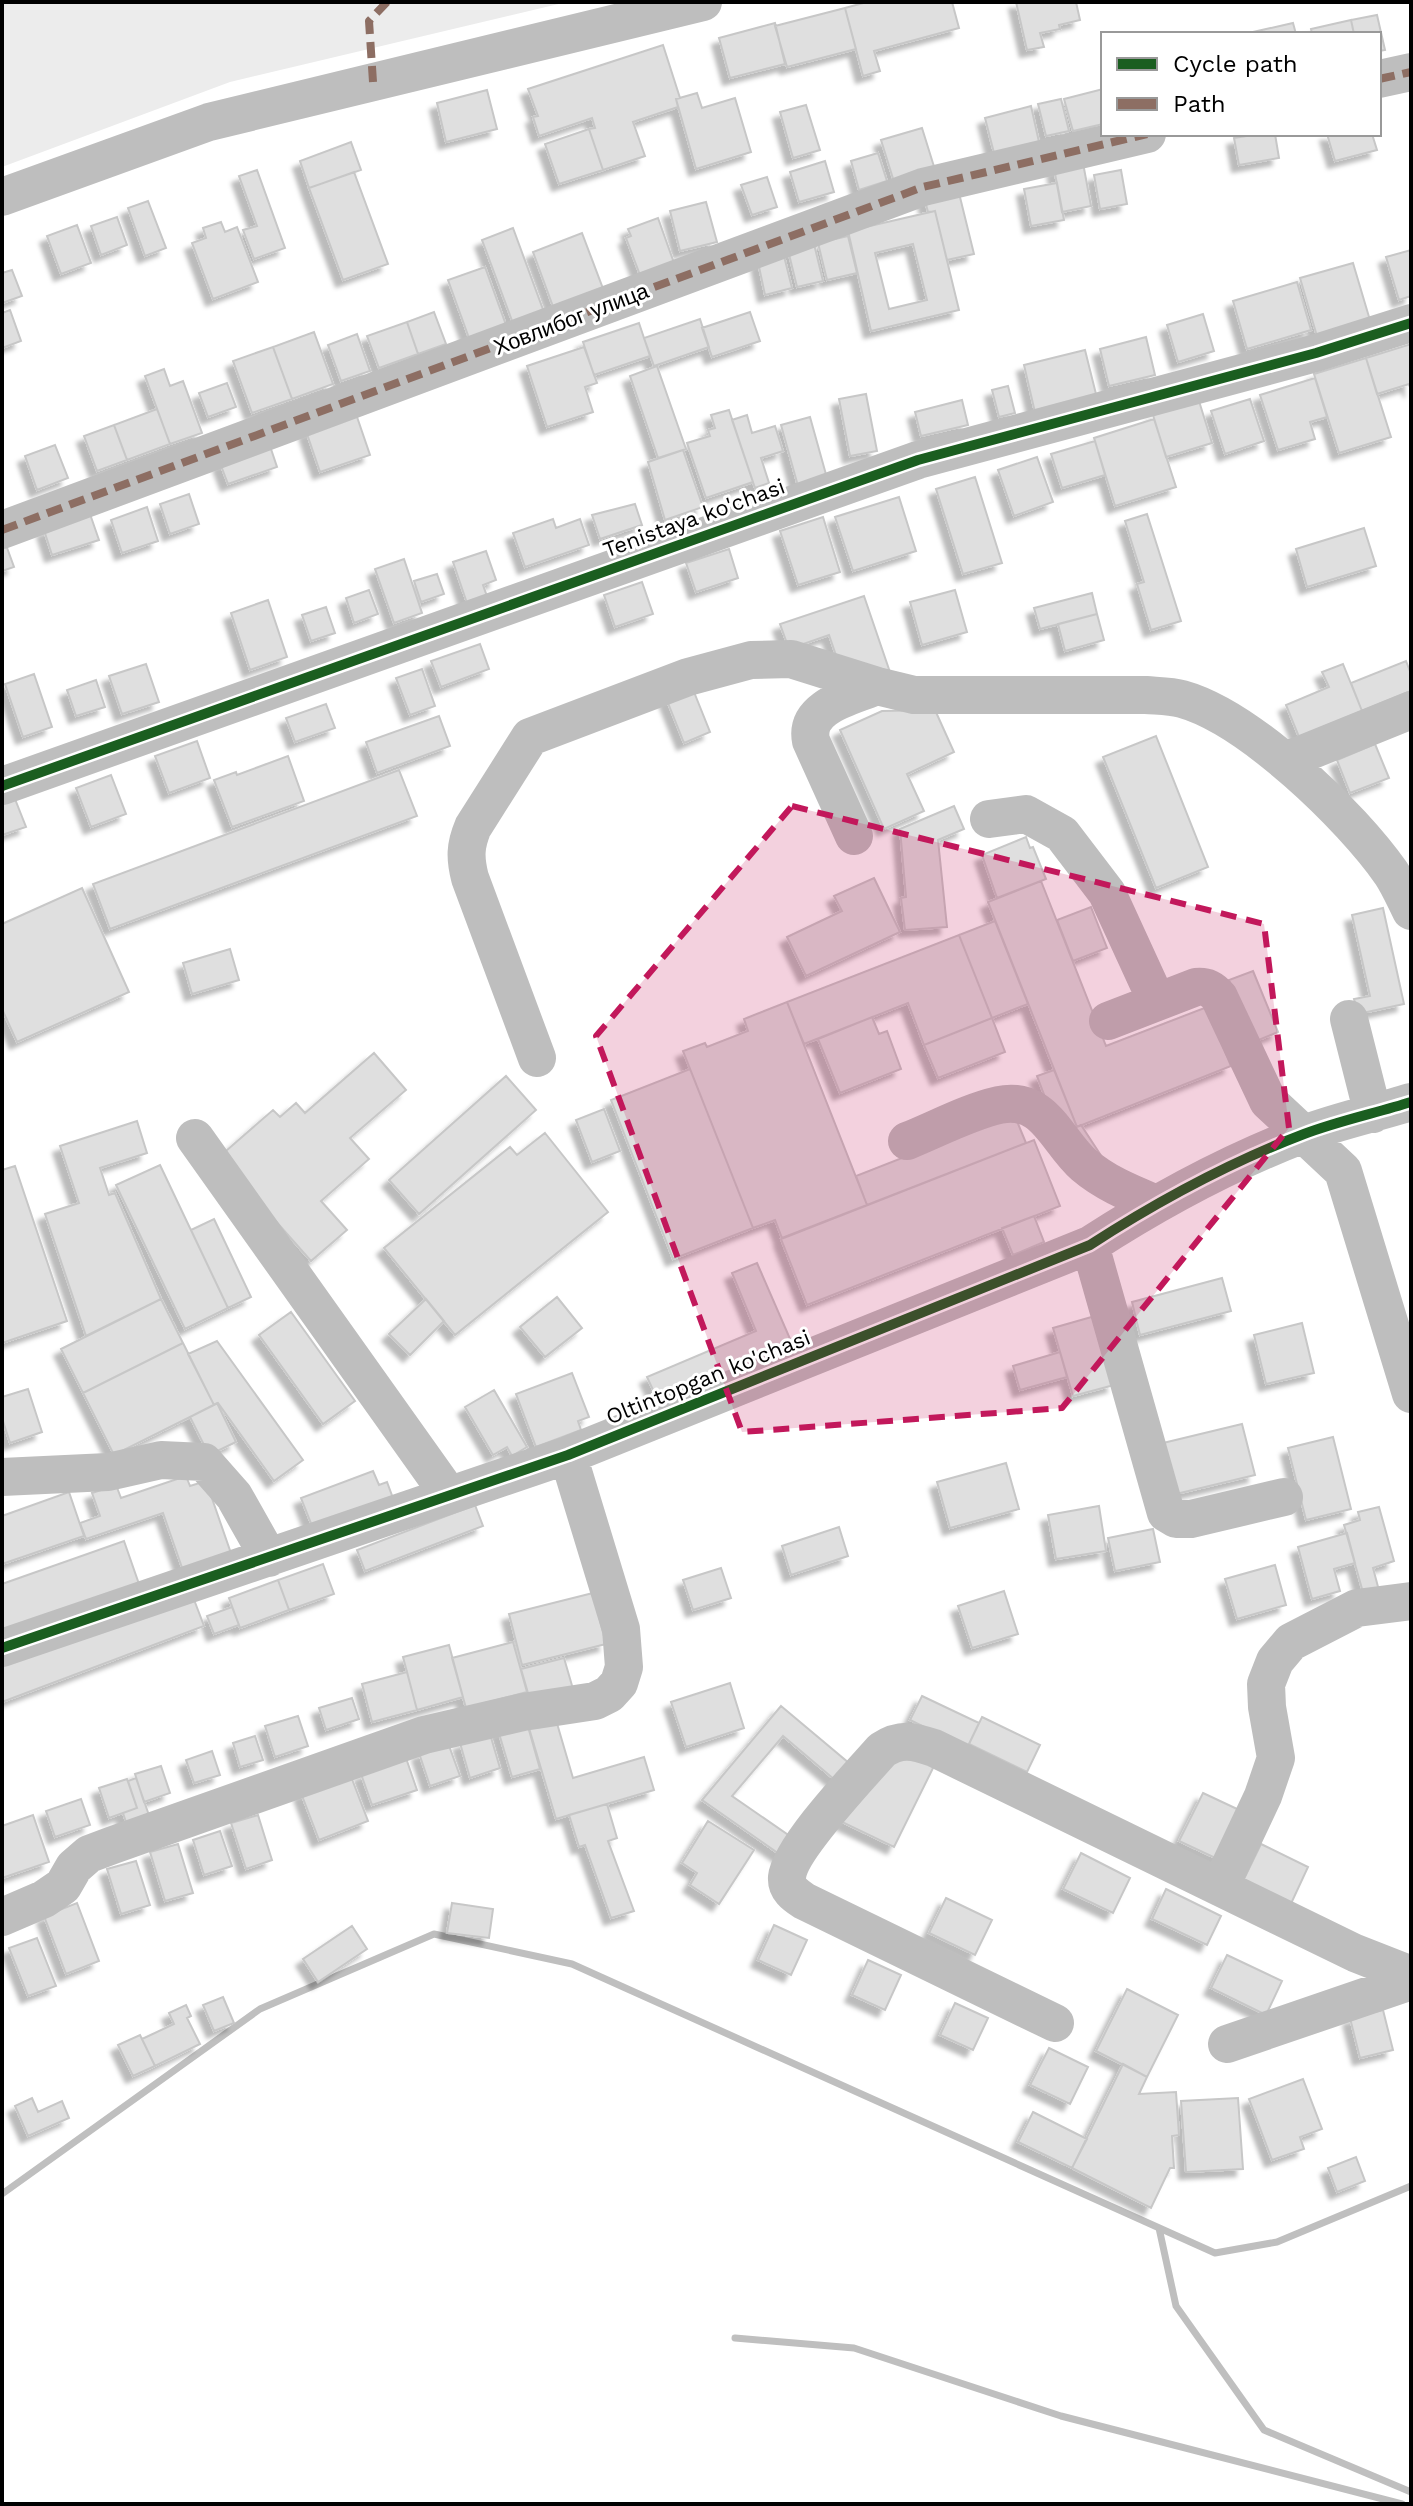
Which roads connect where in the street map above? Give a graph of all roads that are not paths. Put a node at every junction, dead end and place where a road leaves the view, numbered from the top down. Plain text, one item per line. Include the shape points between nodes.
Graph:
1 (703, 2) edge
2 (1411, 72) edge
3 (1381, 79) edge
4 (1139, 136) edge
5 (2, 197) edge
6 (1411, 323) edge
7 (2, 530) edge
8 (877, 686) junction
9 (1411, 710) edge
10 (1285, 761) junction
11 (2, 786) edge
12 (989, 819) dead end
13 (854, 836) dead end
14 (1411, 911) edge
15 (1157, 1002) junction
16 (1349, 1019) dead end
17 (1108, 1021) dead end
18 (537, 1058) dead end
19 (1411, 1102) edge
20 (1373, 1114) junction
21 (1306, 1133) junction
22 (195, 1138) dead end
23 (907, 1141) dead end
24 (1154, 1203) junction
25 (1090, 1245) junction
26 (1411, 1394) edge
27 (568, 1455) junction
28 (2, 1477) edge
29 (449, 1495) junction
30 (1284, 1497) dead end
31 (269, 1558) junction
32 (1411, 1601) edge
33 (2, 1648) edge
34 (1220, 1887) junction
35 (2, 1917) edge
36 (1411, 1978) edge
37 (1055, 2023) dead end
38 (1227, 2044) dead end

1 - 5 street via 209,122
2 - 3 street
4 - 7 street, Ховлибог улица via 923,187
6 - 11 street, Tenistaya ko'chasi via 918,460
8 - 10 street via 914,695 1182,699 1221,715
8 - 13 street via 821,711 809,731
8 - 18 street via 791,659 751,660 688,677 530,737 473,827 465,858
9 - 10 street
10 - 14 street via 1342,815 1392,874
12 - 15 street via 1026,814 1062,834 1107,893
15 - 17 street
15 - 21 street via 1196,987 1213,990 1268,1101
16 - 20 street
19 - 20 street, Oltintopgan ko'chasi
20 - 21 street, Oltintopgan ko'chasi
21 - 24 street, Oltintopgan ko'chasi
21 - 26 street via 1343,1171
22 - 29 street
23 - 24 street via 1000,1105 1026,1105 1049,1121 1083,1164 1119,1189
24 - 25 street, Oltintopgan ko'chasi
25 - 27 street, Oltintopgan ko'chasi
25 - 30 street via 1166,1513 1191,1519
27 - 29 street, Oltintopgan ko'chasi
27 - 35 street via 621,1629 624,1667 609,1694 424,1735 113,1845 89,1854 63,1886 44,1899
28 - 31 street via 108,1472 161,1460 204,1462 234,1496
29 - 31 street, Oltintopgan ko'chasi
31 - 33 street, Oltintopgan ko'chasi
32 - 34 street via 1357,1608 1291,1642 1275,1661 1266,1684 1276,1758
34 - 36 street
34 - 37 street via 934,1748 911,1740 882,1750 815,1826 790,1865 786,1879 791,1892
36 - 38 street

